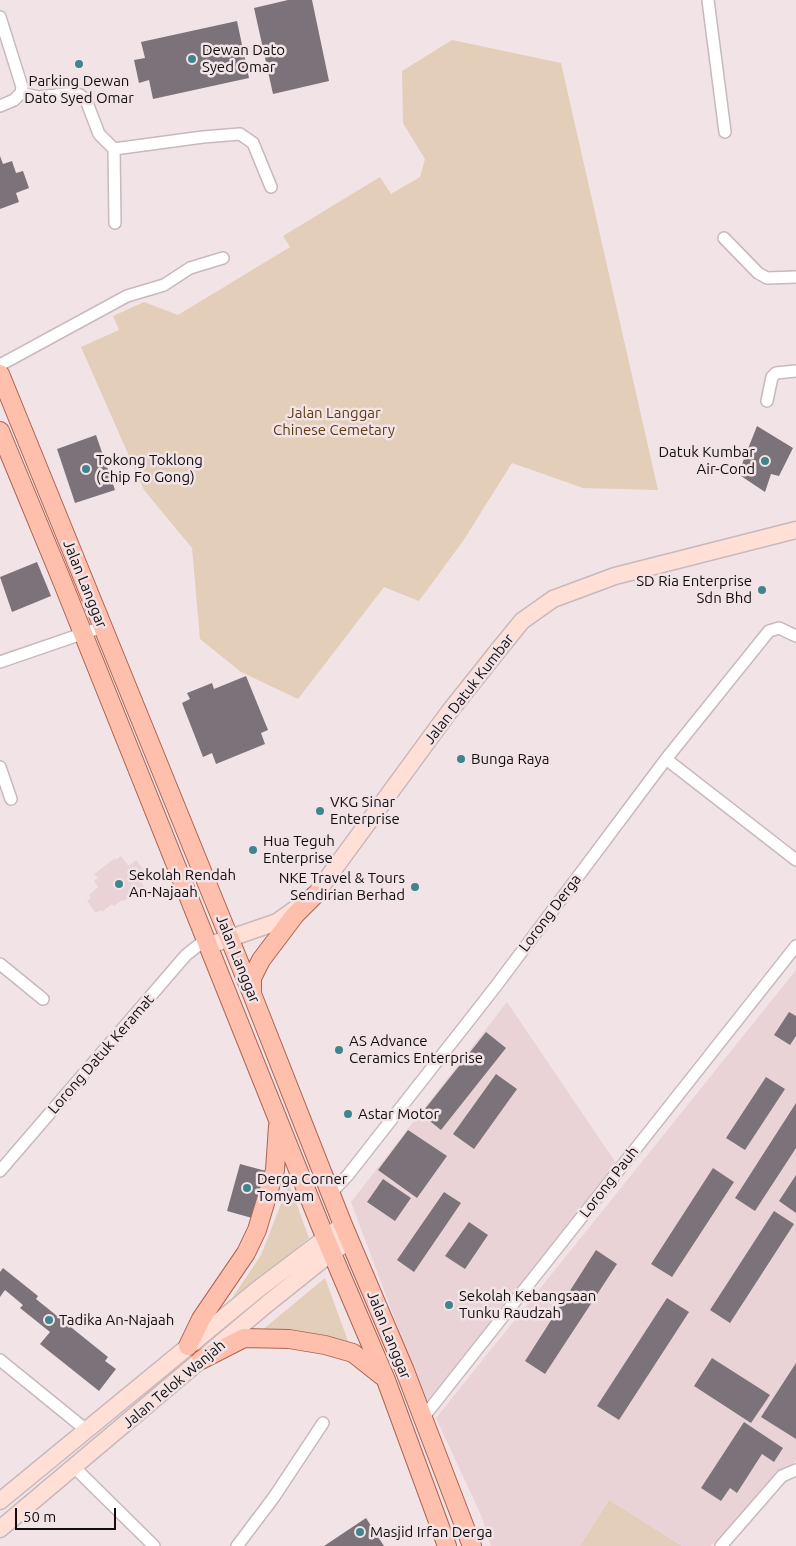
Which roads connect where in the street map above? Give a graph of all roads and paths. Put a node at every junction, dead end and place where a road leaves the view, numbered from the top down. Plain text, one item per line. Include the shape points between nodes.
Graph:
1 (708, 0) edge
2 (0, 17) edge
3 (21, 93) junction
4 (0, 106) edge
5 (725, 132) dead end
6 (114, 149) junction
7 (271, 187) dead end
8 (115, 223) dead end
9 (724, 238) dead end
10 (223, 258) dead end
11 (796, 277) edge
12 (0, 365) edge
13 (796, 371) edge
14 (0, 374) edge
15 (767, 401) dead end
16 (0, 431) edge
17 (796, 530) edge
18 (102, 627) junction
19 (82, 634) junction
20 (796, 636) edge
21 (0, 662) edge
22 (666, 759) junction
23 (0, 767) edge
24 (11, 799) dead end
25 (796, 860) edge
26 (315, 896) junction
27 (229, 938) junction
28 (206, 943) junction
29 (796, 946) edge
30 (0, 964) edge
31 (252, 994) junction
32 (43, 999) dead end
33 (278, 1118) junction
34 (0, 1171) edge
35 (330, 1194) junction
36 (343, 1225) junction
37 (350, 1241) junction
38 (329, 1244) junction
39 (188, 1346) junction
40 (0, 1360) edge
41 (201, 1360) junction
42 (386, 1380) junction
43 (422, 1419) junction
44 (323, 1423) dead end
45 (85, 1429) junction
46 (74, 1468) junction
47 (796, 1470) edge
48 (0, 1501) edge
49 (0, 1529) edge
50 (154, 1546) edge
51 (237, 1546) edge
52 (448, 1546) edge
53 (472, 1546) edge
54 (721, 1546) edge

1 - 5 street
2 - 3 street via 20,79
3 - 4 street
3 - 6 street via 34,97 80,95 86,100 99,134
6 - 7 street via 240,134 253,143
6 - 8 street
9 - 11 street via 767,278
10 - 12 street via 190,268 164,285 127,296
13 - 15 street via 776,373 772,377
14 - 18 main road, Jalan Langgar
16 - 19 main road, Jalan Langgar
17 - 26 main road, Jalan Datuk Kumbar via 676,559 584,586 553,599 522,622 449,712
18 - 19 street
18 - 27 main road, Jalan Langgar
19 - 21 street
19 - 28 main road, Jalan Langgar
20 - 22 street, Lorong Derga via 779,628 769,631
22 - 25 street
22 - 35 street, Lorong Derga via 496,986
23 - 24 street
26 - 27 main road, Jalan Datuk Kumbar via 277,922
26 - 31 main road via 295,915 261,960 252,978
27 - 28 main road, Jalan Datuk Kumbar
27 - 31 main road, Jalan Langgar
28 - 33 main road, Jalan Langgar
28 - 34 street, Lorong Datuk Keramat via 186,955
29 - 43 street, Lorong Pauh
30 - 32 street
31 - 35 main road, Jalan Langgar
33 - 38 main road, Jalan Langgar
33 - 39 main road via 275,1170 258,1230 201,1319
35 - 36 main road, Jalan Langgar
36 - 37 main road, Jalan Langgar
36 - 38 main road, Jalan Telok Wanjah
37 - 38 main road, Jalan Telok Wanjah
37 - 43 main road, Jalan Langgar
38 - 39 main road, Jalan Telok Wanjah
38 - 41 main road, Jalan Telok Wanjah
38 - 42 main road, Jalan Langgar
39 - 45 main road, Jalan Telok Wanjah
40 - 45 street
41 - 42 main road via 244,1338 289,1339 353,1353
41 - 46 main road, Jalan Telok Wanjah
42 - 52 main road, Jalan Langgar
43 - 53 main road, Jalan Langgar
44 - 51 street
45 - 48 main road, Jalan Telok Wanjah
46 - 49 main road, Jalan Telok Wanjah
46 - 50 street
47 - 54 street via 782,1476

